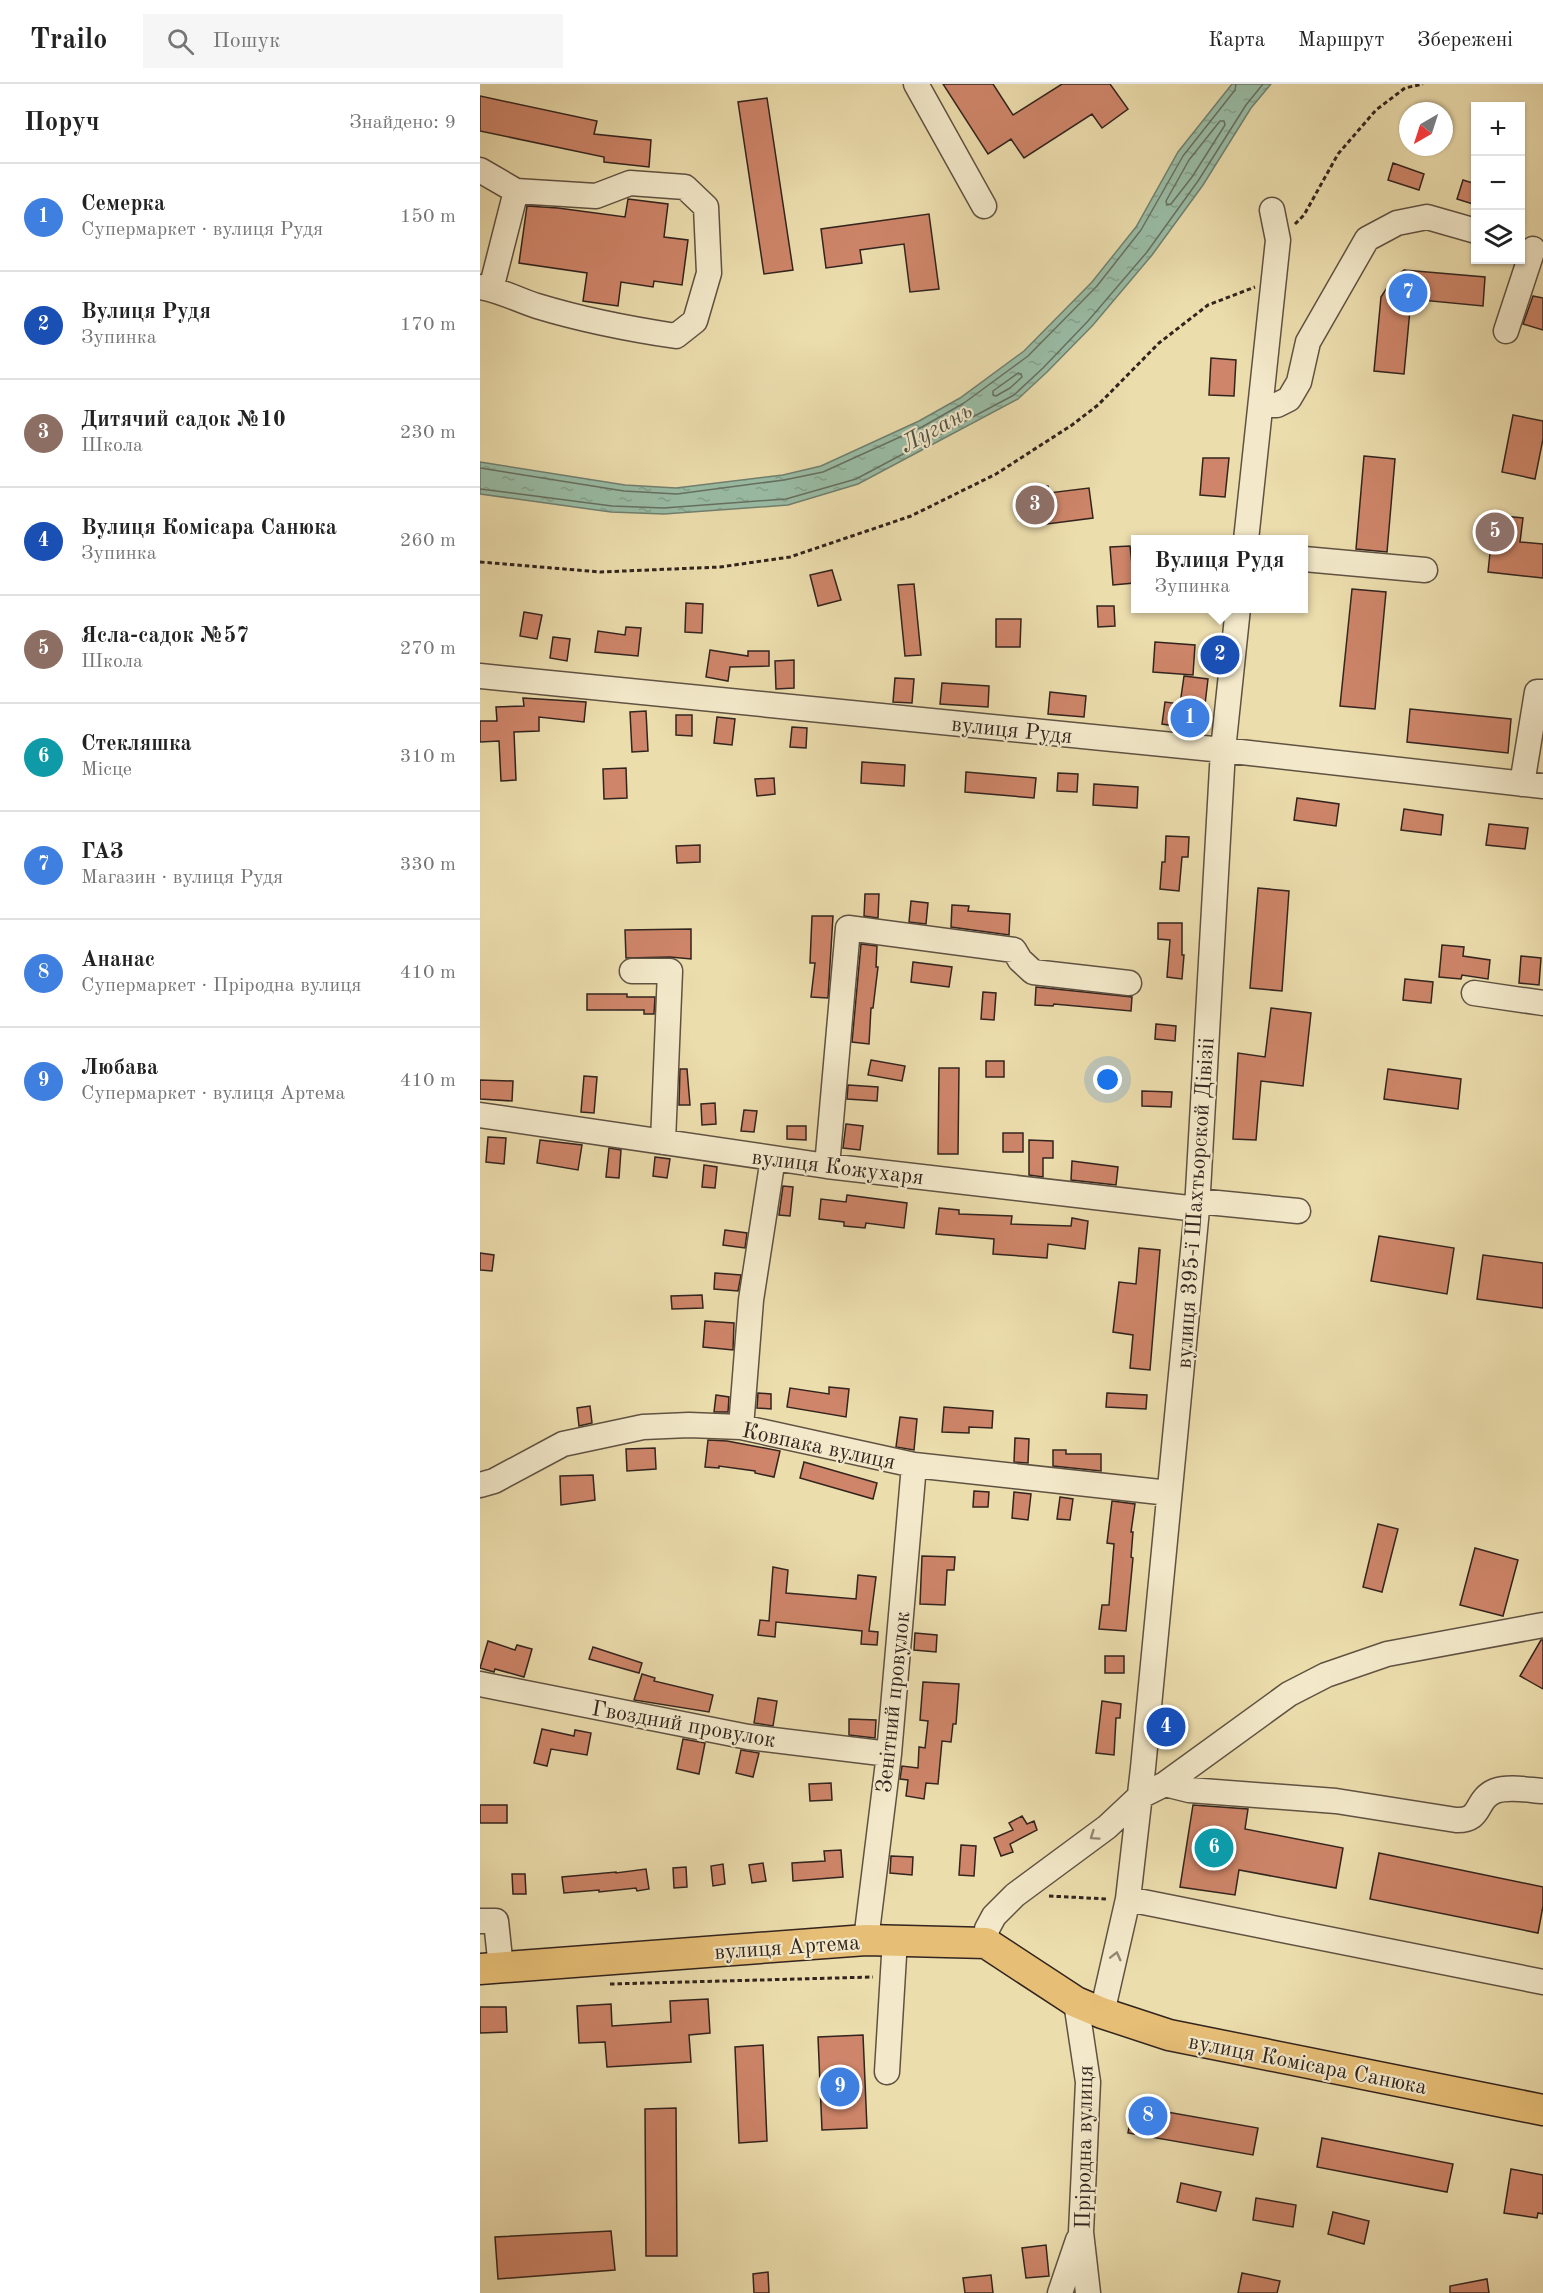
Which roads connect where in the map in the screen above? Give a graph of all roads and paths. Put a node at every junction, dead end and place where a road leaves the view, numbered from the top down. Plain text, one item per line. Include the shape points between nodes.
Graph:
1 (916, 84) edge
2 (1423, 84) edge
3 (480, 170) edge
4 (516, 191) junction
5 (984, 206) dead end
6 (1272, 210) dead end
7 (1471, 230) edge
8 (1278, 240) junction
9 (1532, 249) edge
10 (1275, 279) junction
11 (486, 288) edge
12 (1506, 331) dead end
13 (1261, 405) junction
14 (1247, 535) edge
15 (1308, 560) edge
16 (480, 562) edge
17 (1425, 570) dead end
18 (1238, 613) edge
19 (480, 676) edge
20 (1543, 692) edge
21 (1223, 750) junction
22 (1533, 785) edge
23 (632, 971) dead end
24 (1129, 983) dead end
25 (1474, 993) dead end
26 (1543, 1003) edge
27 (480, 1115) edge
28 (663, 1142) junction
29 (773, 1158) junction
30 (827, 1166) junction
31 (1197, 1205) junction
32 (1298, 1211) dead end
33 (741, 1427) junction
34 (914, 1465) junction
35 (480, 1485) edge
36 (1168, 1493) junction
37 (1543, 1625) edge
38 (480, 1684) edge
39 (888, 1754) junction
40 (1165, 1784) junction
41 (1543, 1791) edge
42 (1139, 1797) junction
43 (1049, 1896) dead end
44 (1128, 1899) junction
45 (480, 1921) edge
46 (880, 1939) junction
47 (986, 1943) junction
48 (491, 1968) edge
49 (893, 1976) junction
50 (1543, 1982) edge
51 (610, 1984) dead end
52 (1089, 2007) junction
53 (887, 2072) dead end
54 (1543, 2110) edge
55 (1081, 2232) junction
56 (1060, 2293) edge
57 (1088, 2293) edge

1 - 5 street
2 - 8 path via 1405,88 1376,110 1338,154 1304,215
3 - 4 street
4 - 11 street
4 - 11 street via 596,196 630,183 685,187 706,207 709,273 695,321 676,336 609,325
6 - 8 street
7 - 13 street via 1427,217 1396,223 1367,239 1308,342 1299,382 1289,399 1277,405
8 - 10 street
9 - 12 street
10 - 13 street
10 - 16 path via 1208,305 1159,343 1098,405 1072,425 996,474 911,516 790,557 720,567 601,572
13 - 14 street
15 - 17 street
18 - 21 street, вулиця 395-ї Шахтьорской Дівізіі
19 - 21 street, вулиця Рудя
20 - 22 street via 1538,692
21 - 22 street, вулиця Рудя
21 - 31 street, вулиця 395-ї Шахтьорской Дівізіі
23 - 28 street via 670,971
24 - 30 street via 1033,972 1014,950 848,928
25 - 26 street
27 - 28 street, вулиця Кожухаря
28 - 29 street, вулиця Кожухаря
29 - 30 street, вулиця Кожухаря
29 - 33 street via 750,1300
30 - 31 street, вулиця Кожухаря
31 - 32 street, вулиця Кожухаря
31 - 36 street, вулиця 395-ї Шахтьорской Дівізіі
33 - 34 street, Ковпака вулиця
33 - 35 street, Ковпака вулиця via 643,1427 563,1444
34 - 36 street, Ковпака вулиця
34 - 39 street, Зенітний провулок
36 - 42 street, вулиця 395-ї Шахтьорской Дівізіі
37 - 40 street via 1387,1654 1326,1675 1289,1694
38 - 39 street, Гвоздний провулок via 748,1737
39 - 46 street, Зенітний провулок
40 - 41 street via 1189,1790 1336,1802 1467,1821 1492,1792
40 - 42 street
42 - 44 street, вулиця 395-ї Шахтьорской Дівізіі
42 -> 47 street via 1107,1827 1016,1894 994,1916 987,1929
43 - 44 path
44 - 50 street
52 -> 44 street, вулиця 395-ї Шахтьорской Дівізіі
45 - 48 street via 496,1921
46 - 47 main road, вулиця Артема
46 - 48 main road, вулиця Артема
46 - 49 street, Зенітний провулок
47 - 52 main road
49 - 51 path
49 - 53 street, Зенітний провулок
52 - 54 main road, вулиця Комісара Санюка via 1169,2035
52 - 55 street, Пріродна вулиця
55 - 56 street
55 - 57 street, Пріродна вулиця

